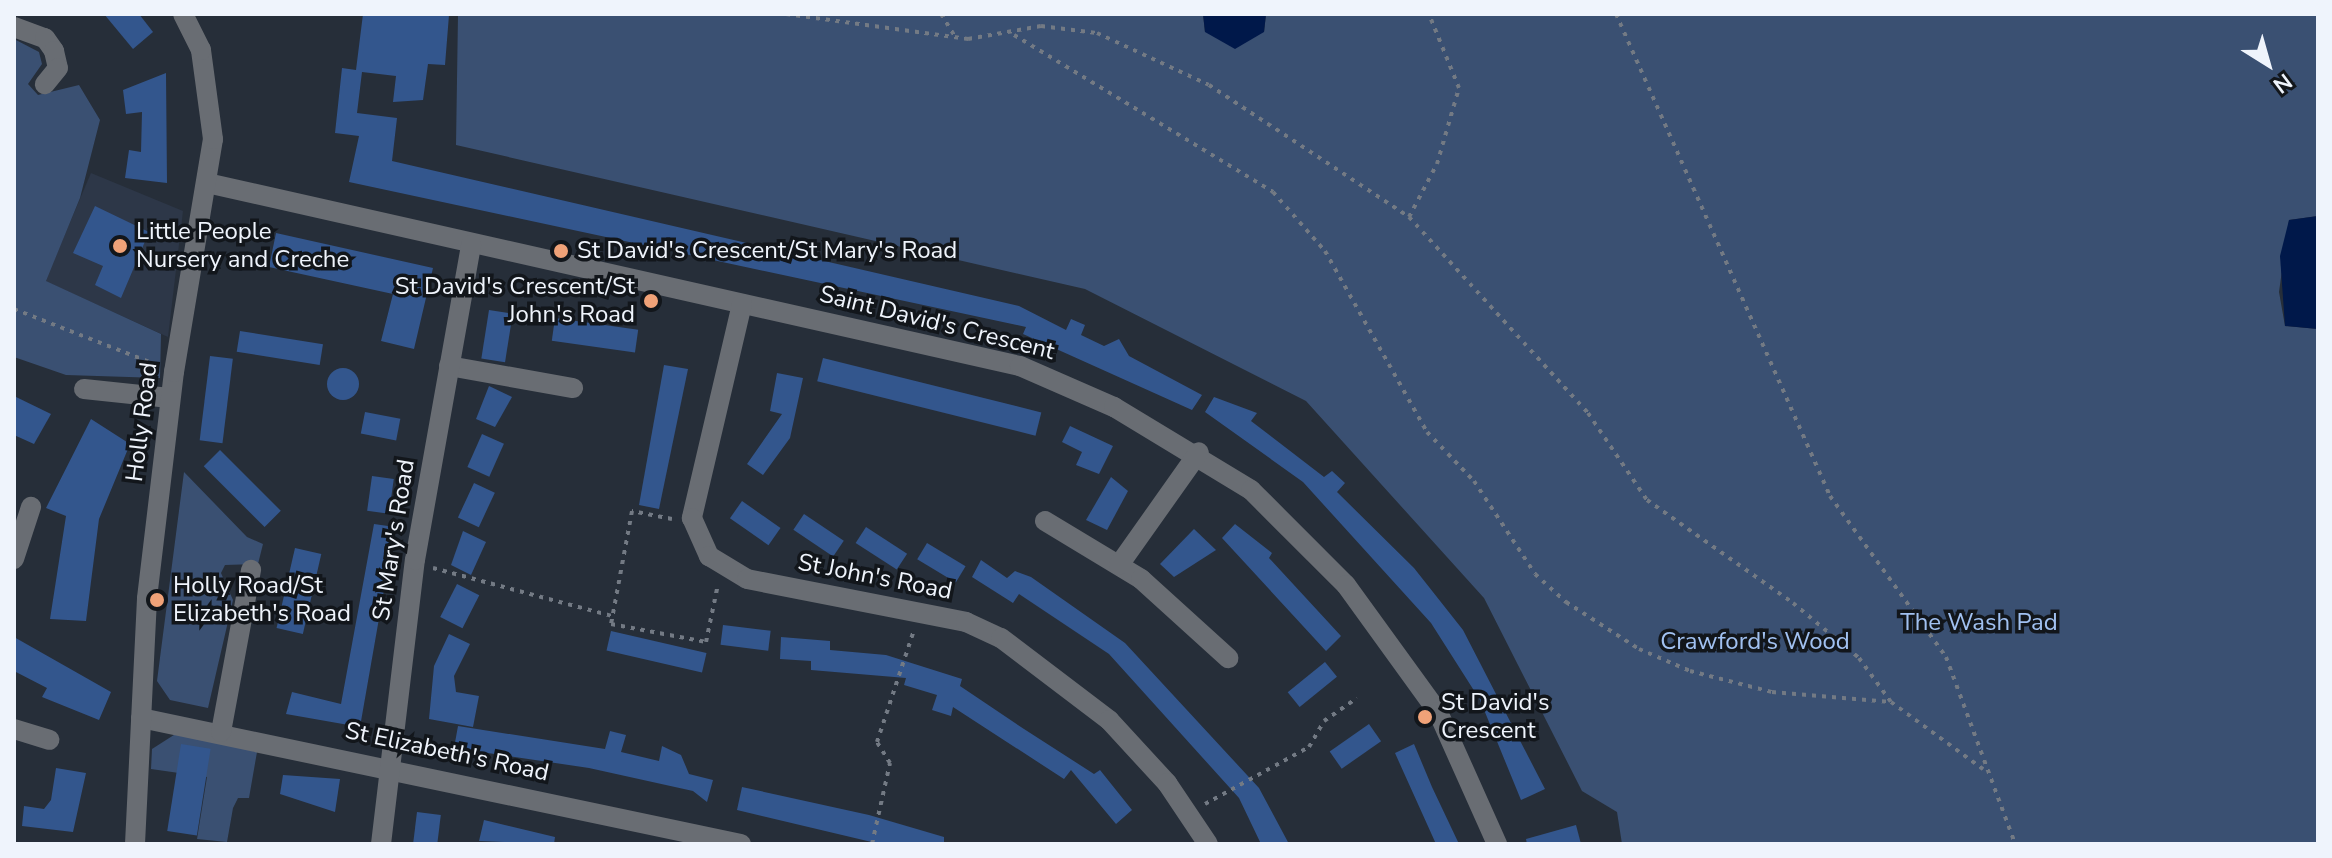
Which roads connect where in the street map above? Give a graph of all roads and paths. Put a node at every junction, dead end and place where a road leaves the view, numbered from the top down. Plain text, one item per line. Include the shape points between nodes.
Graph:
1 (183, 14) edge
2 (786, 14) edge
3 (941, 14) edge
4 (1429, 14) edge
5 (1616, 14) edge
6 (14, 27) edge
7 (954, 35) junction
8 (1014, 35) junction
9 (58, 77) dead end
10 (207, 183) junction
11 (1409, 217) junction
12 (471, 245) junction
13 (742, 304) junction
14 (14, 309) edge
15 (449, 366) junction
16 (174, 372) junction
17 (573, 388) dead end
18 (84, 389) dead end
19 (170, 398) junction
20 (1199, 452) junction
21 (31, 507) dead end
22 (1045, 521) dead end
23 (693, 524) junction
24 (14, 559) edge
25 (415, 560) junction
26 (1119, 565) junction
27 (722, 566) junction
28 (251, 570) dead end
29 (920, 613) junction
30 (612, 616) junction
31 (1228, 658) dead end
32 (1357, 698) dead end
33 (1891, 702) junction
34 (141, 718) junction
35 (14, 729) edge
36 (221, 732) junction
37 (49, 740) dead end
38 (386, 766) junction
39 (1983, 769) junction
40 (1188, 814) junction
41 (135, 844) edge
42 (381, 844) edge
43 (741, 844) edge
44 (872, 844) edge
45 (1208, 844) edge
46 (1497, 844) edge
47 (2015, 844) edge

1 - 10 street, Holly Road via 201,50 213,115
2 - 7 path
3 - 7 path
4 - 11 path via 1459,88 1437,164
5 - 39 path via 1830,496 1946,657
6 - 9 street via 45,38
7 - 8 path
8 - 11 path via 1041,26 1097,33 1167,60
8 - 33 path via 1273,192 1325,251 1427,432 1474,481 1535,574 1566,602 1639,649 1690,671 1772,692
10 - 12 street, Saint David's Crescent
10 - 16 street, Holly Road
11 - 33 path via 1588,413 1647,500 1793,603 1859,658
12 - 13 street, Saint David's Crescent
12 - 15 street, St Mary's Road
13 - 20 street, Saint David's Crescent via 1020,366
13 - 23 street
14 - 16 path
15 - 17 street
15 - 25 street, St Mary's Road
16 - 19 street, Holly Road
18 - 19 street
19 - 34 street, Holly Road
20 - 26 street
20 - 46 street, Saint David's Crescent via 1298,533 1406,661 1469,773
21 - 24 street
22 - 26 street
23 - 27 street via 709,556
23 - 30 path via 632,511
25 - 30 path via 481,586
25 - 38 street, St Mary's Road
26 - 31 street
27 - 29 street, St John's Road via 747,579
27 - 30 path via 706,642 611,624
28 - 36 street
29 - 40 street, St John's Road via 1001,638 1053,675 1109,720
29 - 44 path via 877,742 890,763
32 - 40 path via 1324,721 1309,747
33 - 39 path
34 - 36 street, St Elizabeth's Road
34 - 41 street, Holly Road
35 - 37 street
36 - 38 street, St Elizabeth's Road
38 - 42 street, St Mary's Road
38 - 43 street, St Elizabeth's Road
39 - 47 path
40 - 45 street, St John's Road

